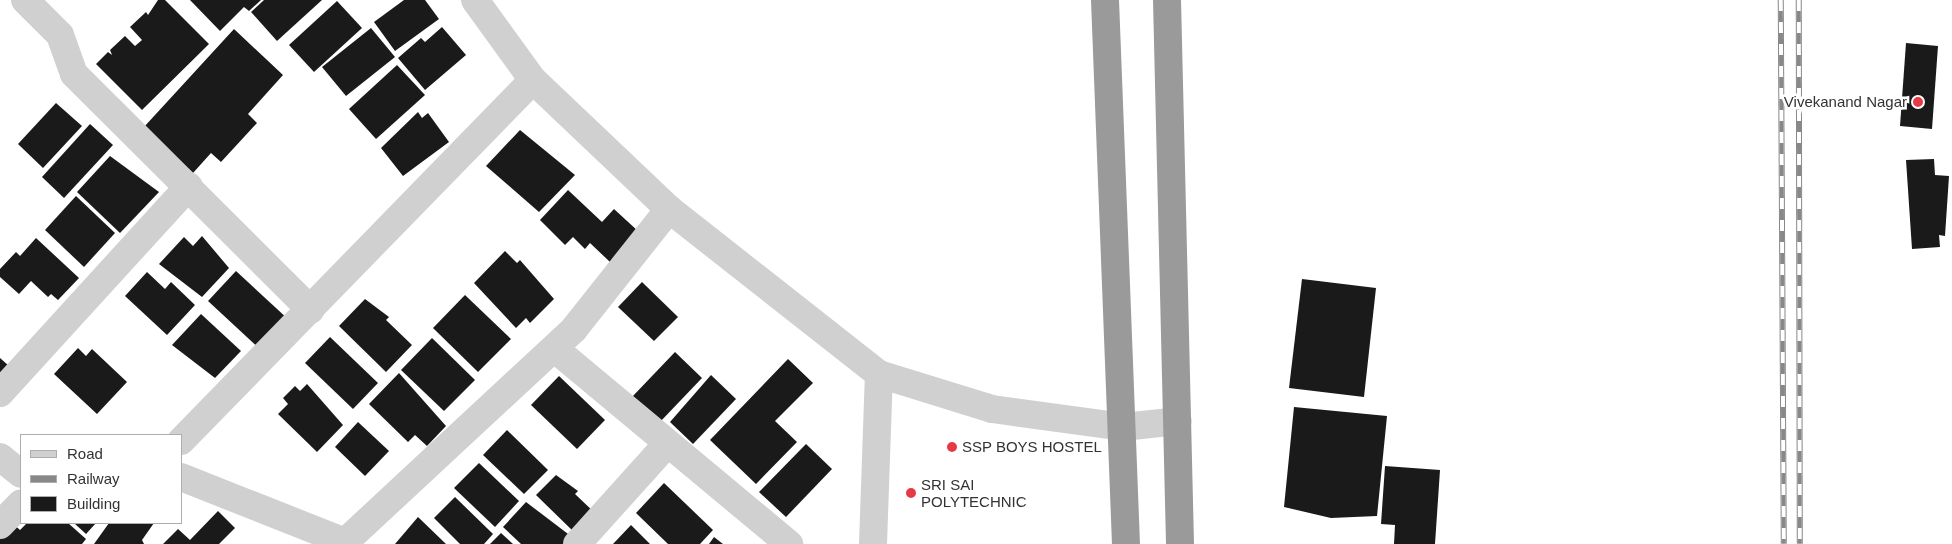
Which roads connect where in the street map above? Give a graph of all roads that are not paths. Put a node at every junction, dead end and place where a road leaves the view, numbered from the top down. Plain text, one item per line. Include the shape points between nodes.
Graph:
1 (25, 0) edge
2 (475, 0) edge
3 (1105, 0) edge
4 (1168, 0) edge
5 (533, 80) junction
6 (189, 186) junction
7 (669, 209) junction
8 (311, 310) junction
9 (555, 349) junction
10 (879, 374) junction
11 (0, 393) edge
12 (1178, 421) junction
13 (1123, 427) junction
14 (182, 440) edge
15 (666, 445) junction
16 (0, 457) edge
17 (20, 473) edge
18 (182, 476) edge
19 (20, 504) edge
20 (0, 525) edge
21 (343, 543) edge
22 (577, 544) edge
23 (789, 544) edge
24 (873, 544) edge
25 (1126, 544) edge
26 (1180, 544) edge

1 - 6 street via 60,35 74,74
2 - 5 street
3 - 13 highway
4 - 12 highway
5 - 7 street
5 - 8 street
6 - 8 street
6 - 11 street
7 - 9 street
7 - 10 street
8 - 14 street
9 - 15 street
9 - 21 street
10 - 13 street via 992,409
10 - 24 street
12 - 13 street
12 - 26 highway
13 - 25 highway
15 - 22 street
15 - 23 street
16 - 17 street
18 - 21 street
19 - 20 street

